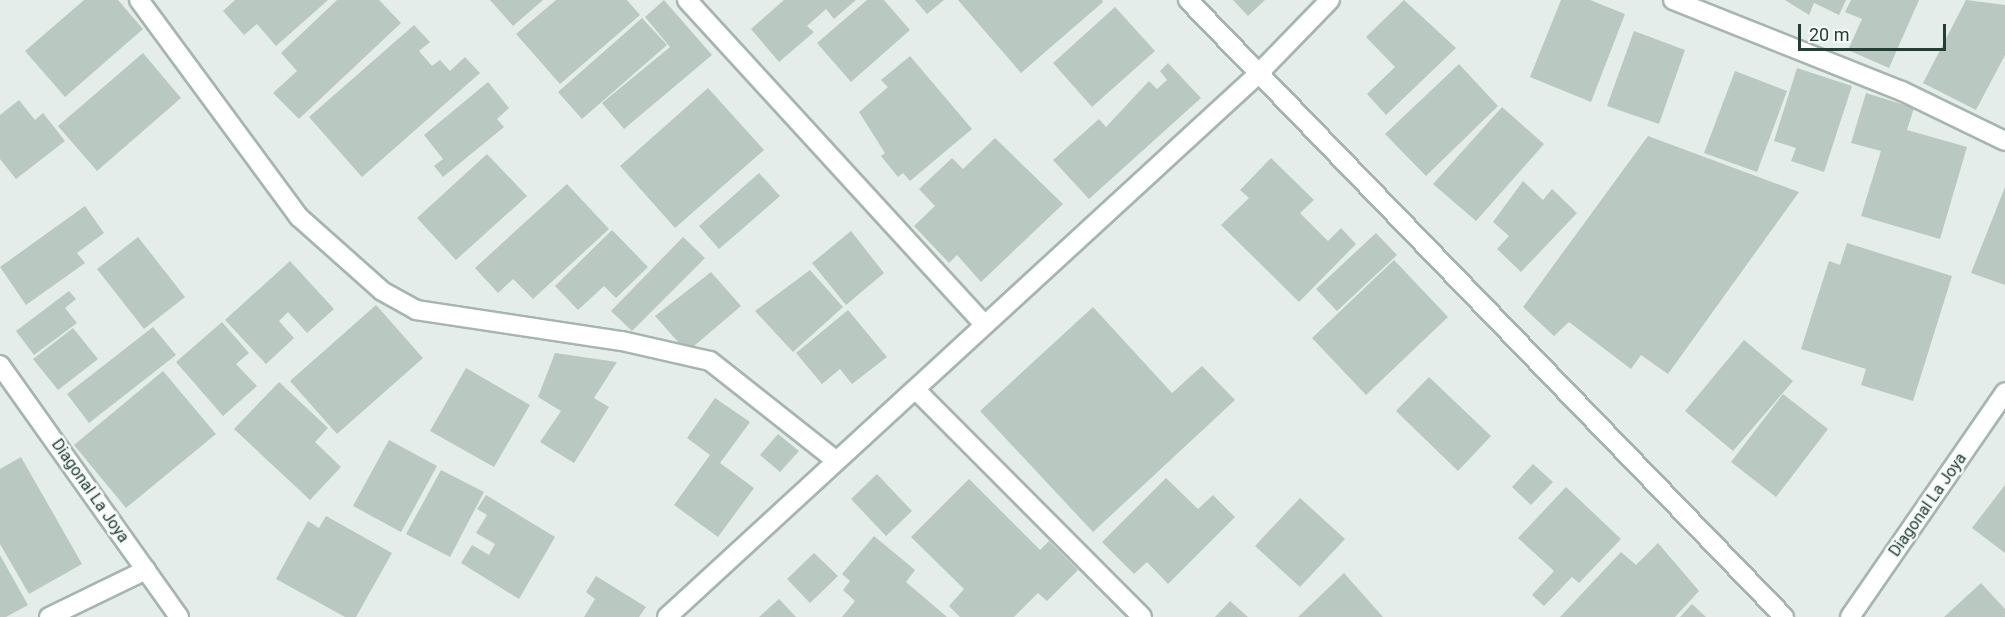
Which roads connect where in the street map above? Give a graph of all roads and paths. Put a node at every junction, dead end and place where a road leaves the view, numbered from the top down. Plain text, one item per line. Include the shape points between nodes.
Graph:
1 (139, 0) edge
2 (687, 0) edge
3 (1188, 0) edge
4 (1330, 0) edge
5 (1673, 0) edge
6 (1256, 76) junction
7 (2005, 141) edge
8 (983, 323) junction
9 (0, 365) edge
10 (916, 390) junction
11 (2005, 392) edge
12 (834, 459) junction
13 (146, 570) junction
14 (49, 617) edge
15 (179, 617) edge
16 (667, 617) edge
17 (1142, 617) edge
18 (1784, 617) edge
19 (1850, 617) edge

1 - 12 street via 299,217 382,291 416,310 622,341 710,361
2 - 8 street
3 - 6 street
4 - 6 street
5 - 7 street via 1902,91
6 - 8 street
6 - 18 street
8 - 10 street
9 - 13 street, Diagonal La Joya
10 - 12 street
10 - 17 street
11 - 19 street, Diagonal La Joya
12 - 16 street
13 - 14 street
13 - 15 street, Diagonal La Joya

